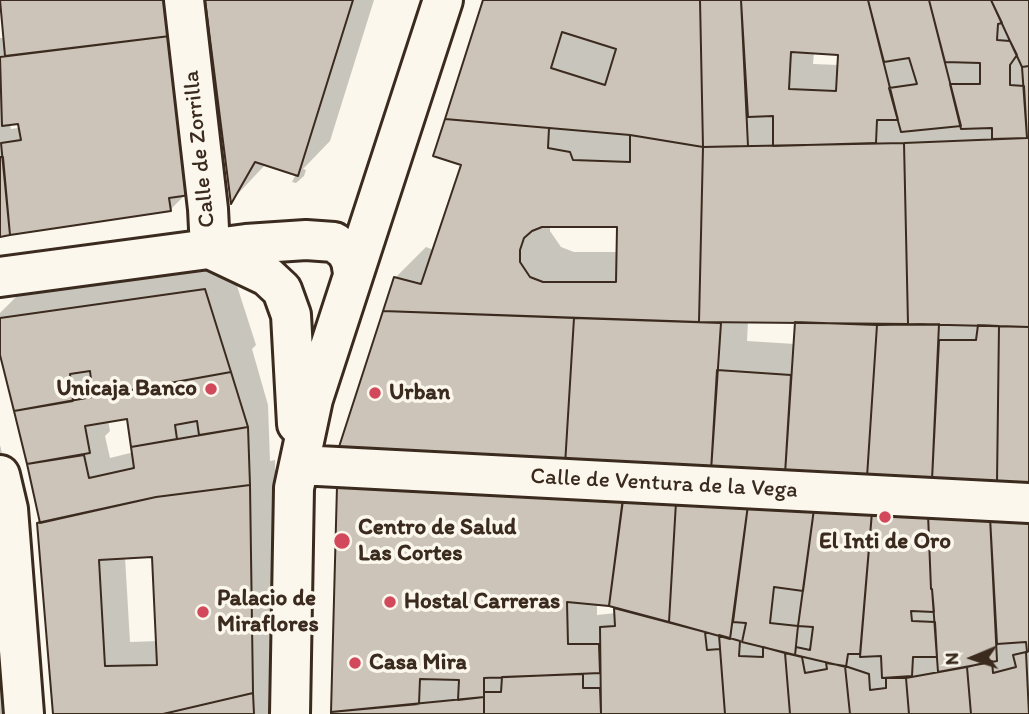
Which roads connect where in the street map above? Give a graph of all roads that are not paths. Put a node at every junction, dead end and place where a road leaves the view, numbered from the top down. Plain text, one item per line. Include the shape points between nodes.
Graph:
1 (184, 0) edge
2 (443, 0) edge
3 (210, 249) junction
4 (353, 273) junction
5 (0, 277) edge
6 (299, 465) junction
7 (0, 475) edge
8 (1029, 503) edge
9 (24, 714) edge
10 (290, 714) edge

1 - 3 street, Calle de Zorrilla
2 - 4 street
3 - 4 street via 306,240 334,242 346,251
3 - 5 street
3 - 6 street, Calle de Zorrilla via 267,276 282,290 291,315
4 - 6 street via 313,399
6 - 8 street, Calle de Ventura de la Vega
6 - 10 street via 294,502
7 - 9 street via 8,509

